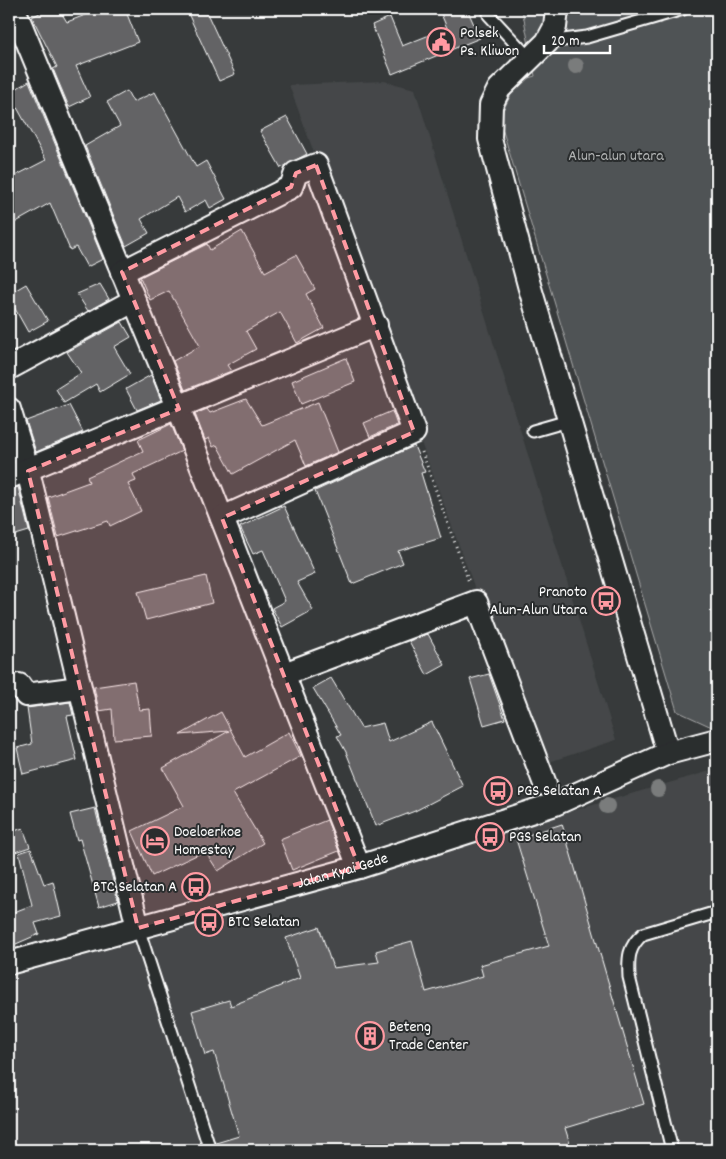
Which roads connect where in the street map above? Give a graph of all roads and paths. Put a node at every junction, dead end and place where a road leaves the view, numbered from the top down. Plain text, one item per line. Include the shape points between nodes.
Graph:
1 (14, 9) edge
2 (557, 9) edge
3 (683, 9) edge
4 (488, 15) dead end
5 (547, 42) junction
6 (529, 58) junction
7 (122, 272) junction
8 (133, 301) junction
9 (376, 325) junction
10 (9, 368) edge
11 (9, 409) edge
12 (179, 409) junction
13 (568, 421) junction
14 (534, 431) dead end
15 (414, 432) junction
16 (18, 474) edge
17 (222, 518) junction
18 (476, 602) junction
19 (284, 674) junction
20 (19, 685) dead end
21 (80, 688) junction
22 (717, 740) edge
23 (668, 753) junction
24 (545, 784) dead end
25 (360, 867) junction
26 (717, 912) edge
27 (138, 928) junction
28 (9, 963) edge
29 (210, 1150) edge
30 (672, 1150) edge

1 - 7 street
2 - 5 street via 555,27
3 - 5 lane via 587,37
4 - 6 lane
5 - 6 street
6 - 13 street via 499,89 491,105 490,139
7 - 8 street
7 - 9 street via 291,188 296,173 316,165
8 - 10 street
8 - 12 street
9 - 12 street
9 - 15 street
11 - 16 street
12 - 16 street
12 - 17 street
13 - 14 lane
13 - 23 street
15 - 17 street
15 - 18 path
16 - 21 street
17 - 19 street
18 - 19 street
18 - 24 street
19 - 25 street
20 - 21 street via 26,695
21 - 27 street
22 - 23 street, Jalan Kyai Gede
23 - 25 street, Jalan Kyai Gede via 554,804
25 - 27 street, Jalan Kyai Gede
26 - 30 lane via 643,934 630,951 629,977
27 - 28 street, Jalan Kyai Gede
27 - 29 lane

